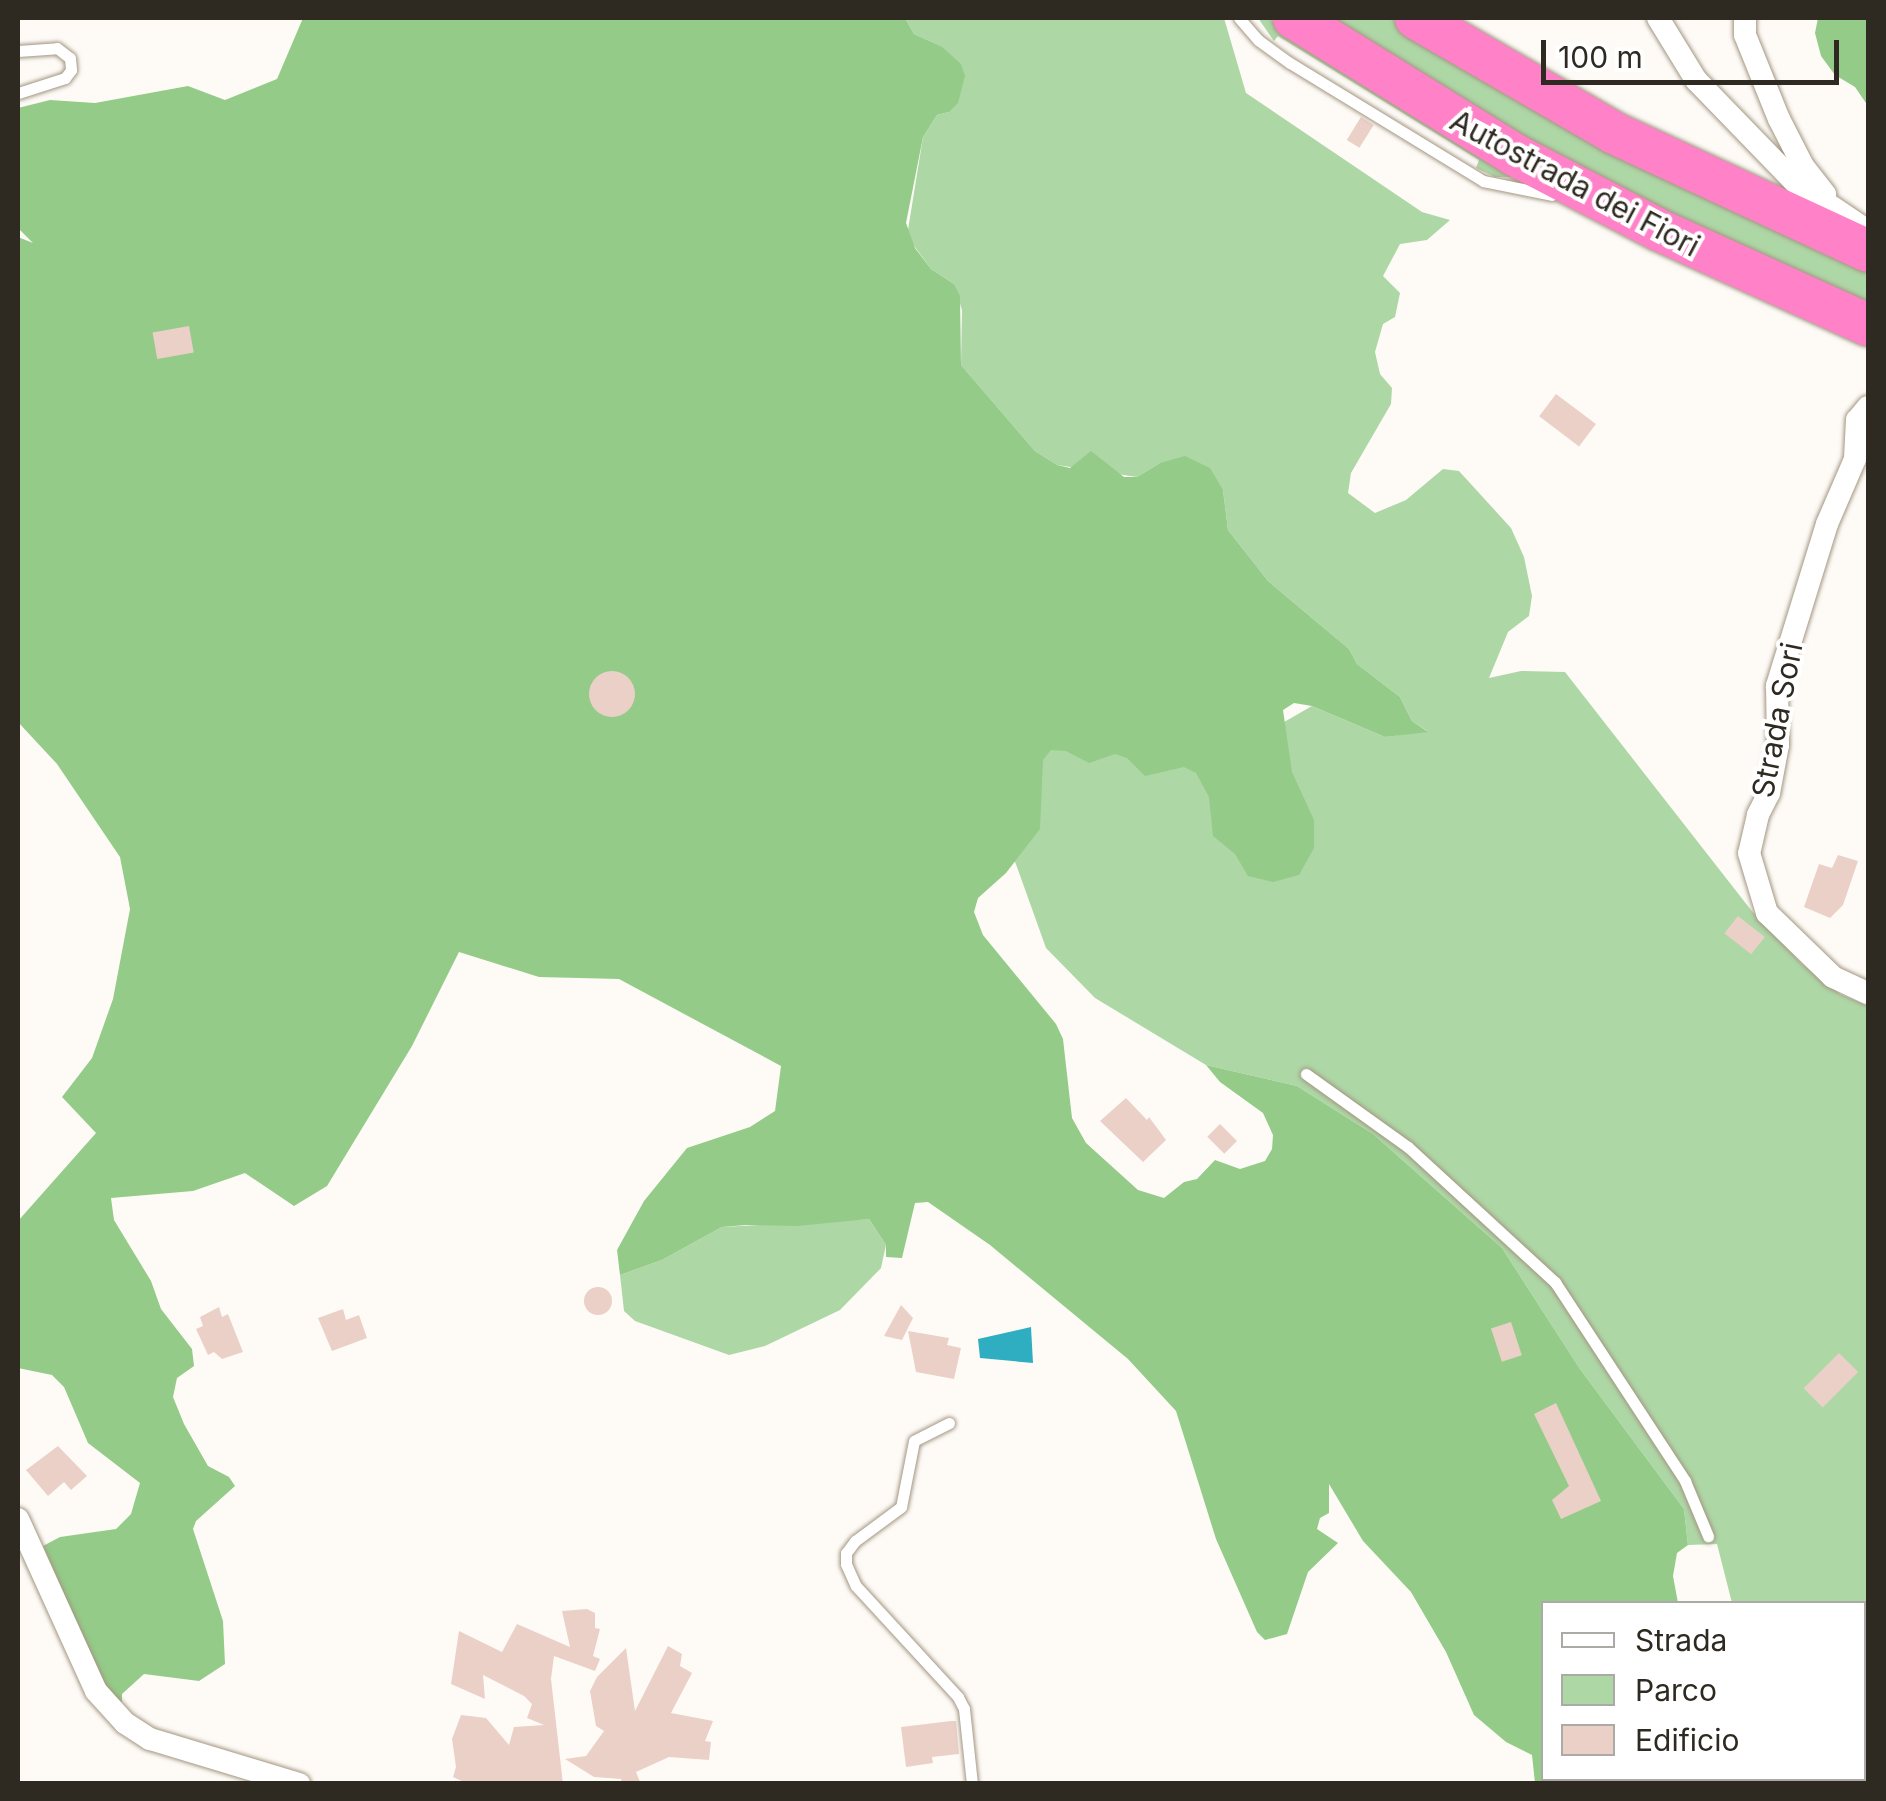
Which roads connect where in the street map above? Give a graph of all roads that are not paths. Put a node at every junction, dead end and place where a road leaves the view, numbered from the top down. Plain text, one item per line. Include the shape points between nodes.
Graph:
1 (1239, 18) edge
2 (1294, 18) edge
3 (1416, 18) edge
4 (1658, 18) edge
5 (1745, 18) edge
6 (18, 51) edge
7 (18, 93) edge
8 (1568, 202) dead end
9 (1834, 205) junction
10 (1602, 218) dead end
11 (1659, 230) junction
12 (1867, 243) edge
13 (1868, 325) edge
14 (1868, 407) edge
15 (1868, 994) edge
16 (1306, 1074) dead end
17 (950, 1424) dead end
18 (18, 1519) edge
19 (1708, 1536) dead end
20 (299, 1784) edge
21 (972, 1784) edge

1 - 8 lane via 1290,63 1482,181
2 - 11 highway, Autostrada dei Fiori via 1514,154
3 - 12 highway, Autostrada dei Fiori via 1614,134
4 - 9 street via 1696,80 1795,182
5 - 9 street via 1745,36 1779,120
6 - 7 lane via 58,48 70,58 71,70
9 - 12 street
10 - 11 lane
11 - 13 highway, Autostrada dei Fiori
14 - 15 street, Strada Sori via 1858,420 1855,459 1816,558 1778,686 1778,745 1749,853 1767,913 1833,977
16 - 19 lane via 1408,1146 1555,1282 1685,1480
17 - 21 lane via 914,1441 902,1507 855,1541 846,1564 856,1586 958,1697
18 - 20 street via 96,1690 125,1723 150,1739

